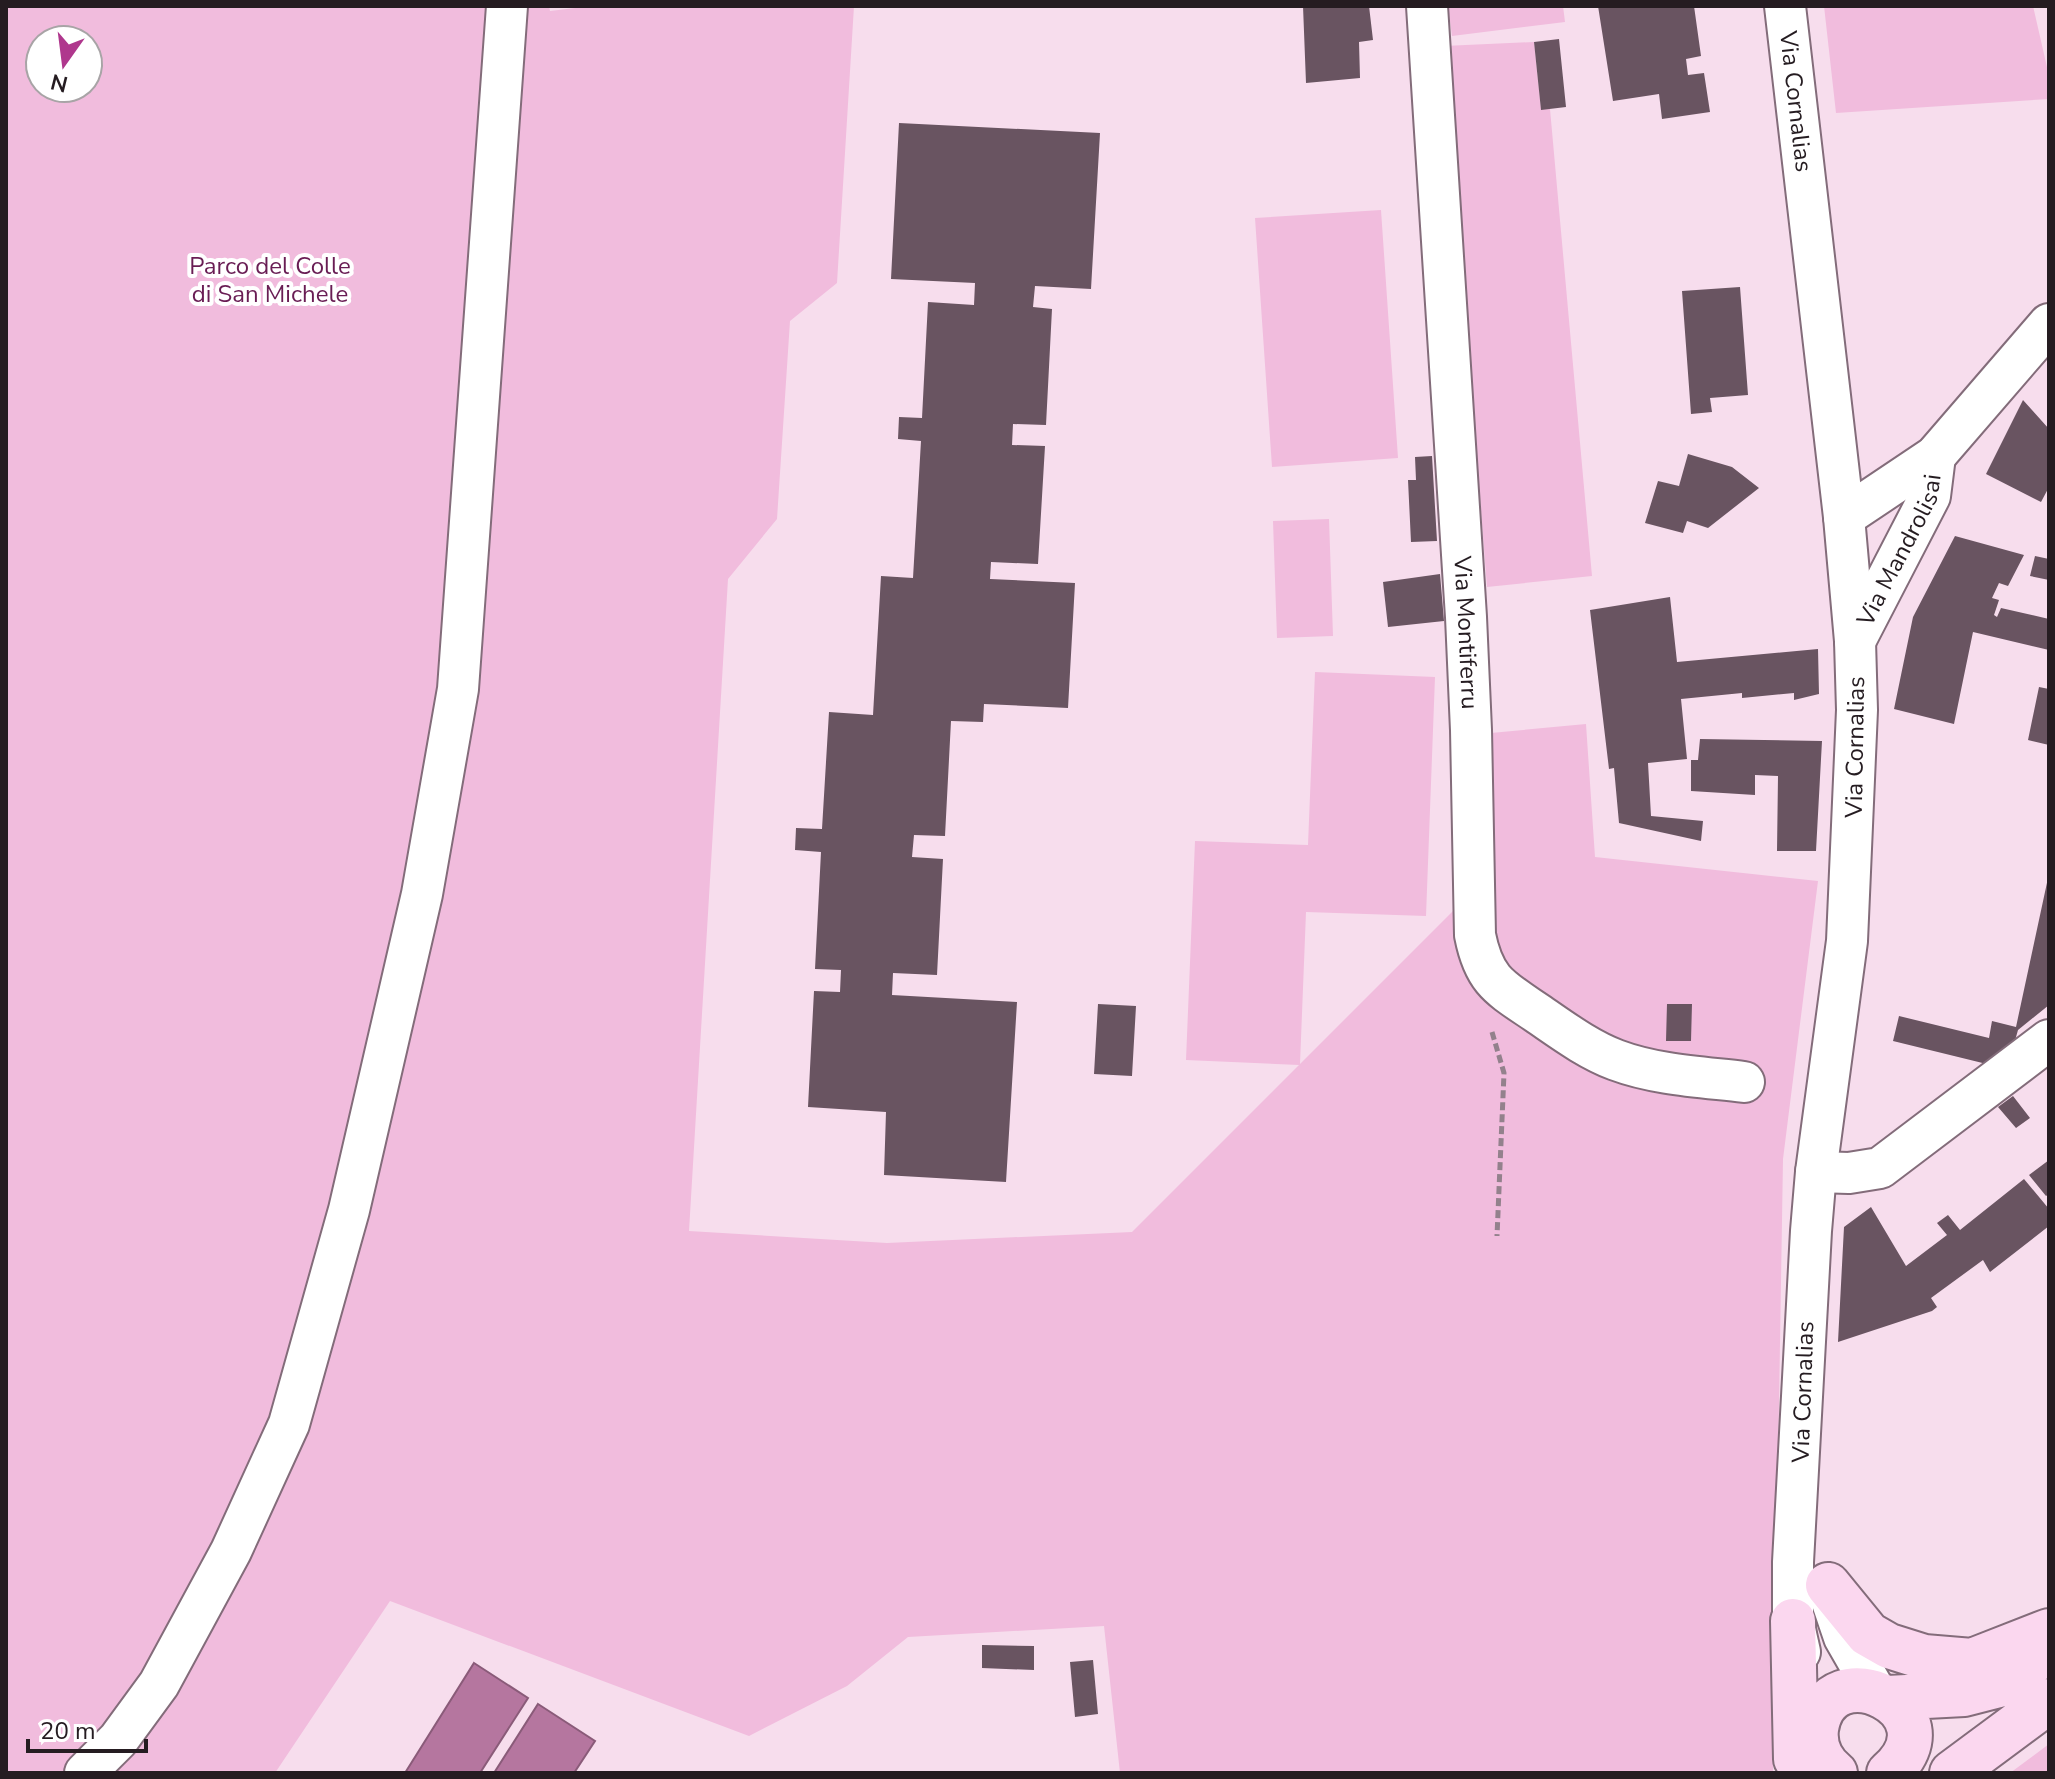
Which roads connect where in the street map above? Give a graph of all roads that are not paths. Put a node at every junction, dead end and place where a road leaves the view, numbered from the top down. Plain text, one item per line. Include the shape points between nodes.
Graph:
1 (507, 6) edge
2 (1427, 6) edge
3 (1785, 6) edge
4 (2044, 341) edge
5 (1935, 456) junction
6 (1844, 517) junction
7 (1855, 641) junction
8 (2049, 1040) edge
9 (1744, 1082) dead end
10 (1816, 1172) junction
11 (1799, 1489) junction
12 (1828, 1585) junction
13 (1793, 1621) joint
14 (2049, 1631) edge
15 (2049, 1650) edge
16 (1882, 1694) junction
17 (2049, 1701) edge
18 (1816, 1760) edge
19 (85, 1773) edge
20 (1889, 1773) edge
21 (1952, 1773) edge

1 - 19 street via 458,689 422,894 349,1210 289,1424 231,1551 159,1684 118,1740
2 - 9 street, Via Montiferru via 1466,617 1480,960 1508,994 1618,1061
3 - 6 street, Via Cornalias
4 - 5 street, Via Mandrolisai
5 - 6 street, Via Mandrolisai
5 - 7 street, Via Mandrolisai via 1930,496
6 - 7 street, Via Cornalias
7 - 10 street, Via Cornalias via 1857,726 1847,941
8 - 10 street via 1880,1168
10 - 11 street, Via Cornalias
11 - 12 street, Via Cornalias
11 - 13 street, Via Cornalias
12 - 14 street via 1868,1634 1924,1657 1972,1661
12 - 16 street, Via Cornalias via 1844,1637
13 - 18 street
15 - 16 street via 1999,1685 1964,1694
16 - 18 street via 1861,1689 1832,1700 1822,1712
16 - 20 street via 1898,1707 1909,1731 1903,1758
17 - 21 street

